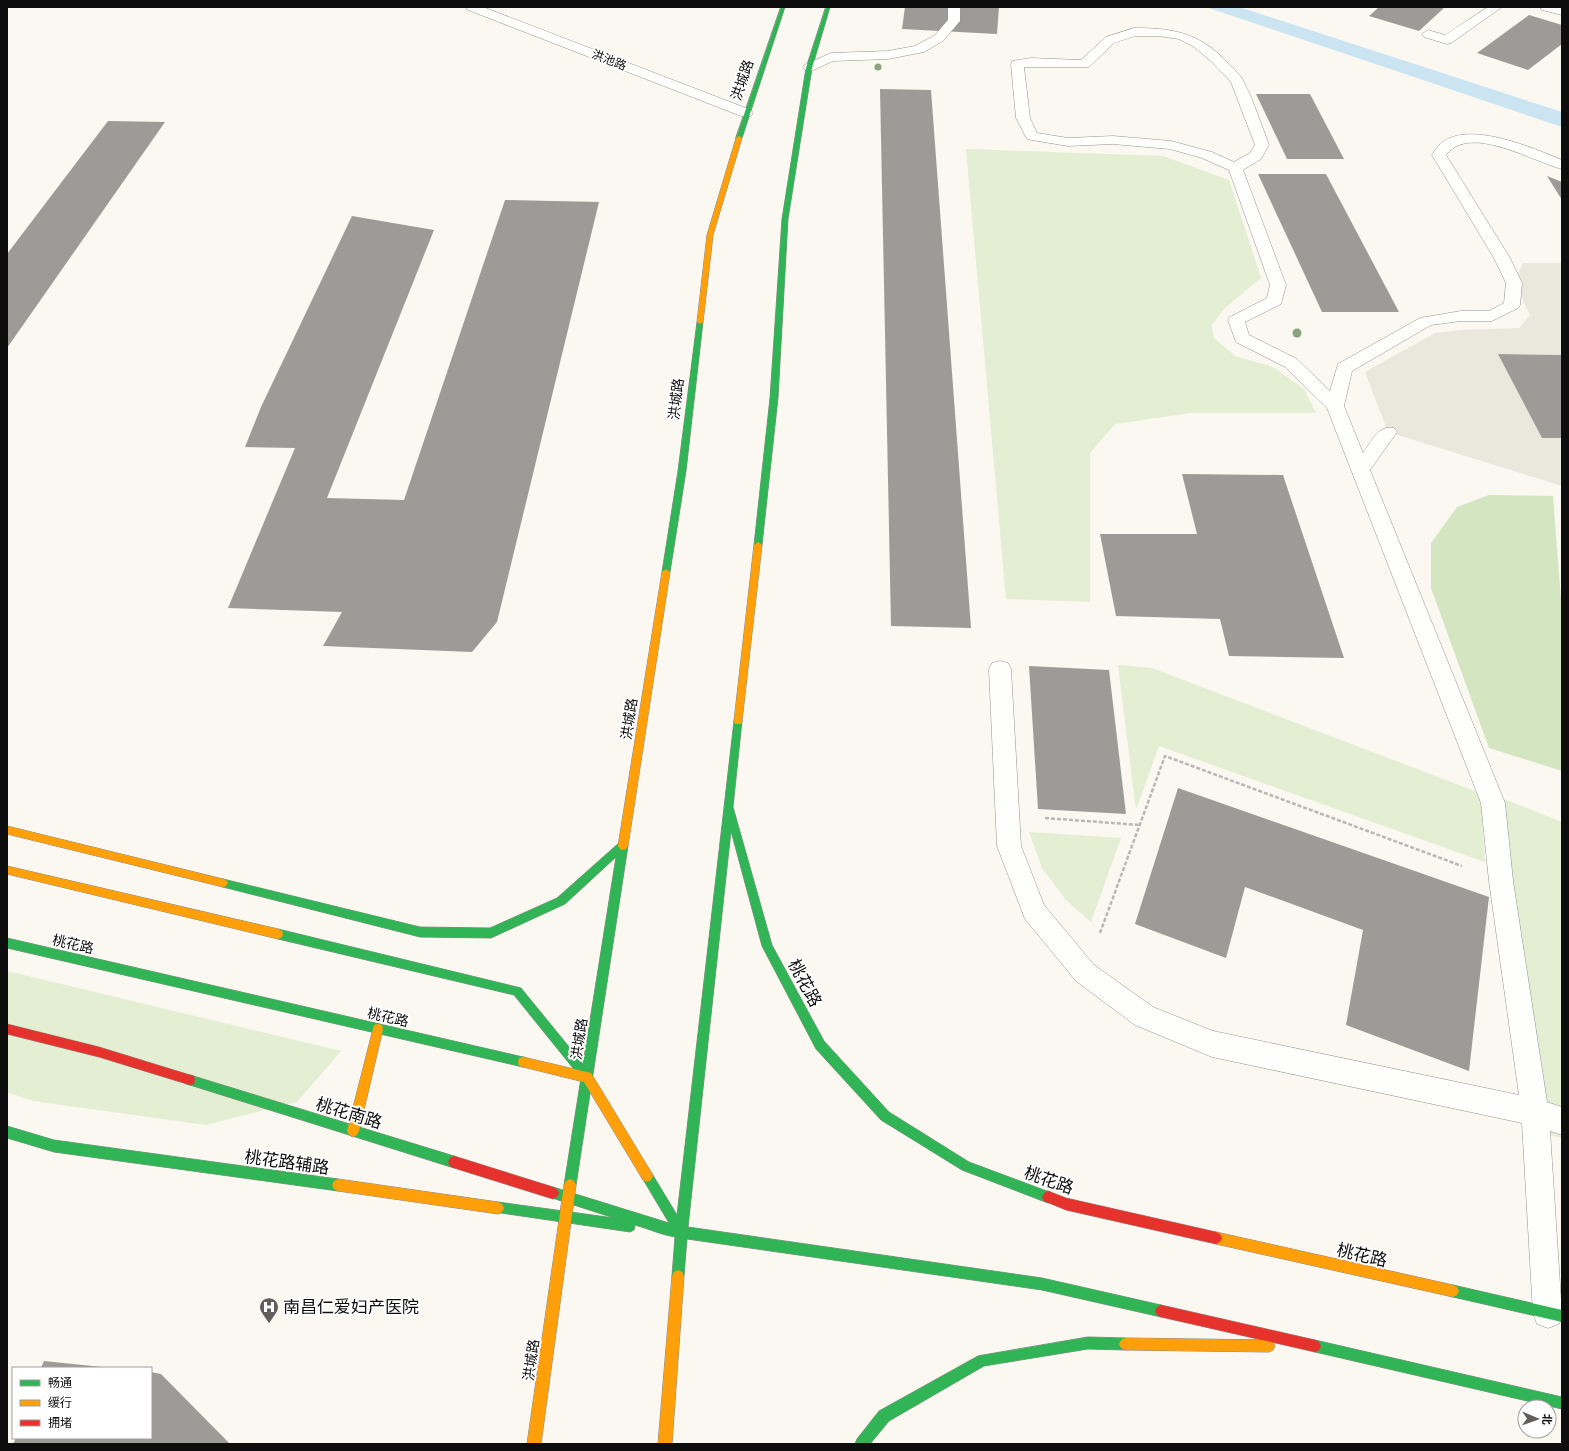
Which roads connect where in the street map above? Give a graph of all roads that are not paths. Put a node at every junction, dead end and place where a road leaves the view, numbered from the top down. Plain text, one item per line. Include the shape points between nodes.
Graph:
1 (472, 7) edge
2 (783, 7) edge
3 (828, 7) edge
4 (954, 7) edge
5 (1496, 7) edge
6 (1546, 7) edge
7 (1562, 11) edge
8 (1428, 34) dead end
9 (810, 68) junction
10 (746, 113) junction
11 (1562, 165) edge
12 (1235, 168) junction
13 (1335, 406) junction
14 (1388, 432) dead end
15 (1360, 470) junction
16 (1000, 669) dead end
17 (728, 805) junction
18 (7, 830) edge
19 (623, 845) junction
20 (7, 870) edge
21 (7, 943) edge
22 (7, 1029) edge
23 (378, 1029) junction
24 (587, 1077) junction
25 (1535, 1112) junction
26 (1562, 1120) edge
27 (353, 1131) junction
28 (7, 1132) edge
29 (568, 1198) junction
30 (565, 1217) junction
31 (680, 1233) junction
32 (1555, 1315) edge
33 (1312, 1346) junction
34 (1562, 1404) edge
35 (534, 1444) edge
36 (665, 1444) edge
37 (862, 1444) edge

1 - 10 street, 洪池路
2 - 10 main road, 洪城路
3 - 9 main road
4 - 9 street via 954,21 939,38 919,49 888,55 831,57
5 - 8 street via 1447,40
6 - 7 street
9 - 17 main road via 785,219 774,398
10 - 19 main road, 洪城路 via 710,235 682,471
11 - 13 street via 1497,142 1467,140 1449,144 1439,155 1502,258 1514,283 1512,305 1492,316 1461,316 1426,321 1344,368
12 - 12 street via 1256,156 1262,145 1252,118 1237,81 1217,59 1198,44 1182,36 1134,32 1110,40 1084,64 1017,64 1023,118 1032,136 1068,142 1113,140 1171,145 1207,155
12 - 13 street via 1278,285 1275,301 1236,320 1242,338 1291,363
13 - 15 street
14 - 15 street
15 - 25 street via 1493,802
16 - 25 street via 1009,846 1034,911 1085,974 1144,1016 1212,1044
17 - 31 main road
17 - 32 main road, 桃花路 via 767,946 820,1045 885,1116 966,1166 1066,1204
18 - 19 main road via 420,932 491,933 561,901
19 - 24 main road, 洪城路
20 - 24 main road via 517,991
21 - 23 main road, 桃花路
22 - 27 main road, 桃花南路 via 99,1052
23 - 24 main road, 桃花路
23 - 27 main road
24 - 29 main road, 洪城路
24 - 31 main road
25 - 26 street
25 - 32 street
27 - 29 main road, 桃花南路
28 - 30 main road, 桃花路辅路 via 54,1146
29 - 30 main road, 洪城路
29 - 31 main road, 桃花南路
30 - 31 main road
30 - 35 main road, 洪城路
31 - 33 main road via 1042,1284
31 - 36 main road
33 - 34 main road
33 - 37 main road via 1088,1344 982,1360 884,1416

